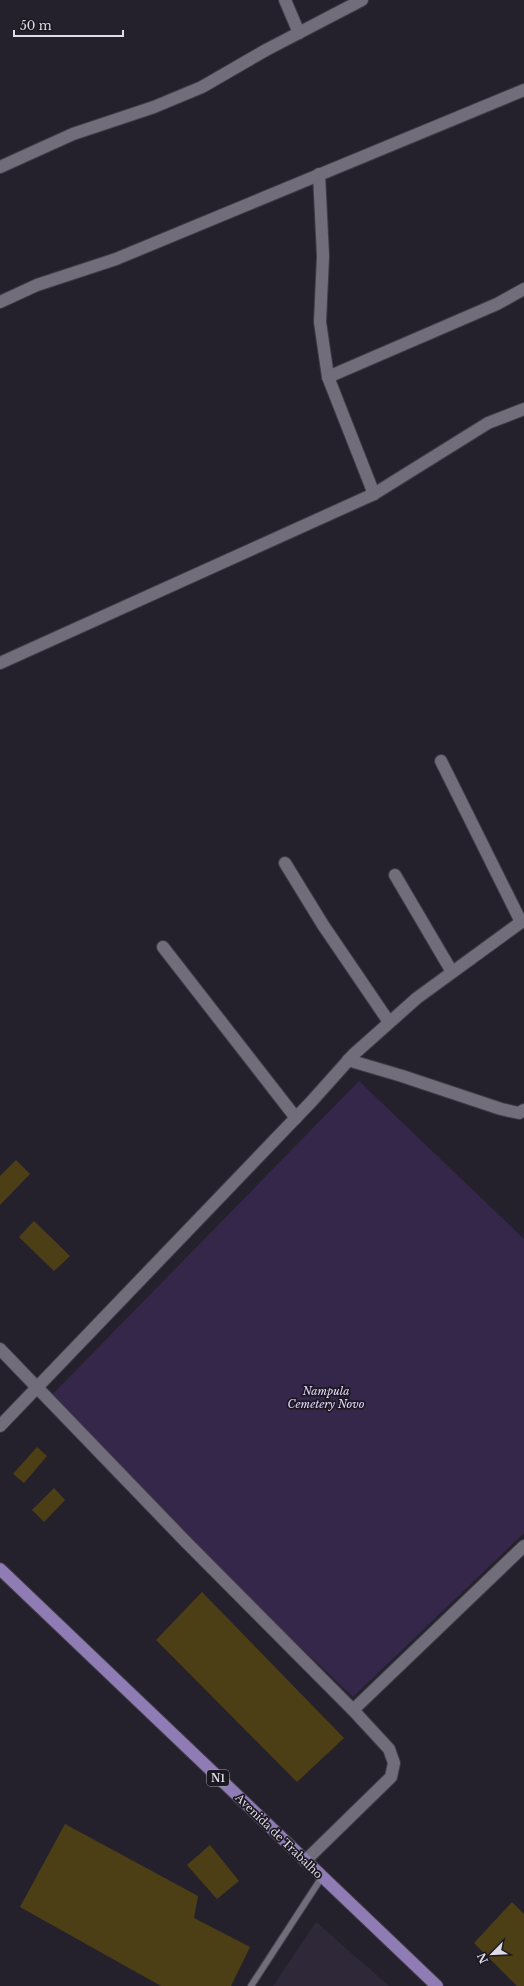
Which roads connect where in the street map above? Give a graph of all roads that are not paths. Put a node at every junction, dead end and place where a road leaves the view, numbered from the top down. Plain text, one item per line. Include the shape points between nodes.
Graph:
1 (285, 0) edge
2 (362, 0) edge
3 (299, 34) junction
4 (524, 90) edge
5 (0, 167) edge
6 (319, 174) junction
7 (524, 289) edge
8 (0, 302) edge
9 (328, 376) junction
10 (524, 409) edge
11 (374, 494) junction
12 (0, 663) edge
13 (441, 761) dead end
14 (285, 863) dead end
15 (395, 875) dead end
16 (522, 921) edge
17 (163, 947) dead end
18 (452, 972) junction
19 (389, 1022) junction
20 (348, 1060) junction
21 (522, 1112) edge
22 (296, 1118) junction
23 (0, 1349) edge
24 (37, 1386) junction
25 (0, 1426) edge
26 (524, 1546) edge
27 (0, 1569) edge
28 (353, 1710) junction
29 (304, 1861) junction
30 (322, 1877) junction
31 (251, 1986) edge
32 (436, 1986) edge

1 - 3 street
2 - 3 street
3 - 5 street via 202,87 154,107 74,134
4 - 6 street
6 - 8 street via 116,258 37,285
6 - 9 street via 323,256 320,322
7 - 9 street via 497,304
9 - 11 street
10 - 11 street via 488,424
11 - 12 street
13 - 16 street
14 - 19 street via 323,925
15 - 18 street
16 - 18 street
17 - 22 street
18 - 19 street
19 - 20 street
20 - 21 street via 501,1109
20 - 22 street
22 - 24 street
23 - 24 street
24 - 25 street
24 - 28 street via 186,1542
26 - 28 street
27 - 29 highway, Avenida de Trabalho / N1
28 - 29 street via 388,1749 394,1763 391,1776
29 - 30 highway, Avenida de Trabalho / N1
30 - 31 lane
30 - 32 highway, Avenida de Trabalho / N1

